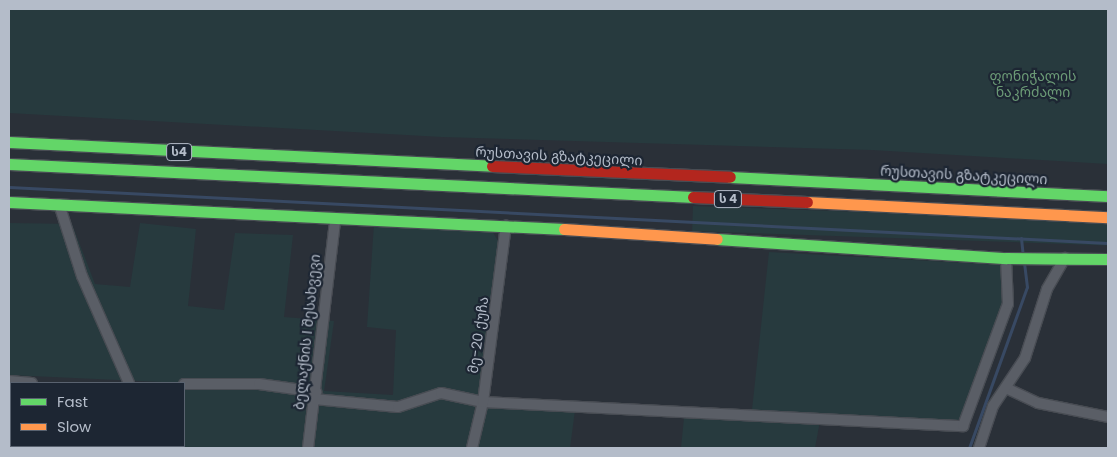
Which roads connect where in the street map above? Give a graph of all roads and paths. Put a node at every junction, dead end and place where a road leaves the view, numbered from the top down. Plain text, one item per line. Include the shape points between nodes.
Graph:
1 (9, 142) edge
2 (348, 162) joint
3 (9, 164) edge
4 (348, 183) joint
5 (1108, 196) edge
6 (9, 202) edge
7 (60, 204) junction
8 (1108, 217) edge
9 (335, 220) junction
10 (506, 226) junction
11 (1011, 258) junction
12 (1065, 258) junction
13 (1108, 259) edge
14 (130, 382) edge
15 (185, 384) edge
16 (1008, 389) junction
17 (315, 395) junction
18 (483, 402) junction
19 (1108, 417) edge
20 (308, 448) edge
21 (472, 448) edge
22 (979, 448) edge

1 - 2 main road, რუსთავის გზატკეცილი / ს4
2 - 5 main road, რუსთავის გზატკეცილი / ს 4
3 - 4 main road, ს4
4 - 8 main road, ს 4
6 - 7 main road
7 - 9 main road
7 - 14 street via 82,276
9 - 10 main road
9 - 17 street, ბელაქნის I შესახვევი
10 - 11 main road
10 - 18 street, მე-20 ქუჩა
11 - 12 main road
11 - 18 street via 1008,304 963,426
12 - 13 main road
12 - 16 street via 1047,289 1024,358
15 - 17 street via 260,384
16 - 19 street via 1038,403
16 - 22 street via 993,406
17 - 18 street via 398,407 441,393
17 - 20 street, ბელაქნის I შესახვევი
18 - 21 street, მე-20 ქუჩა

